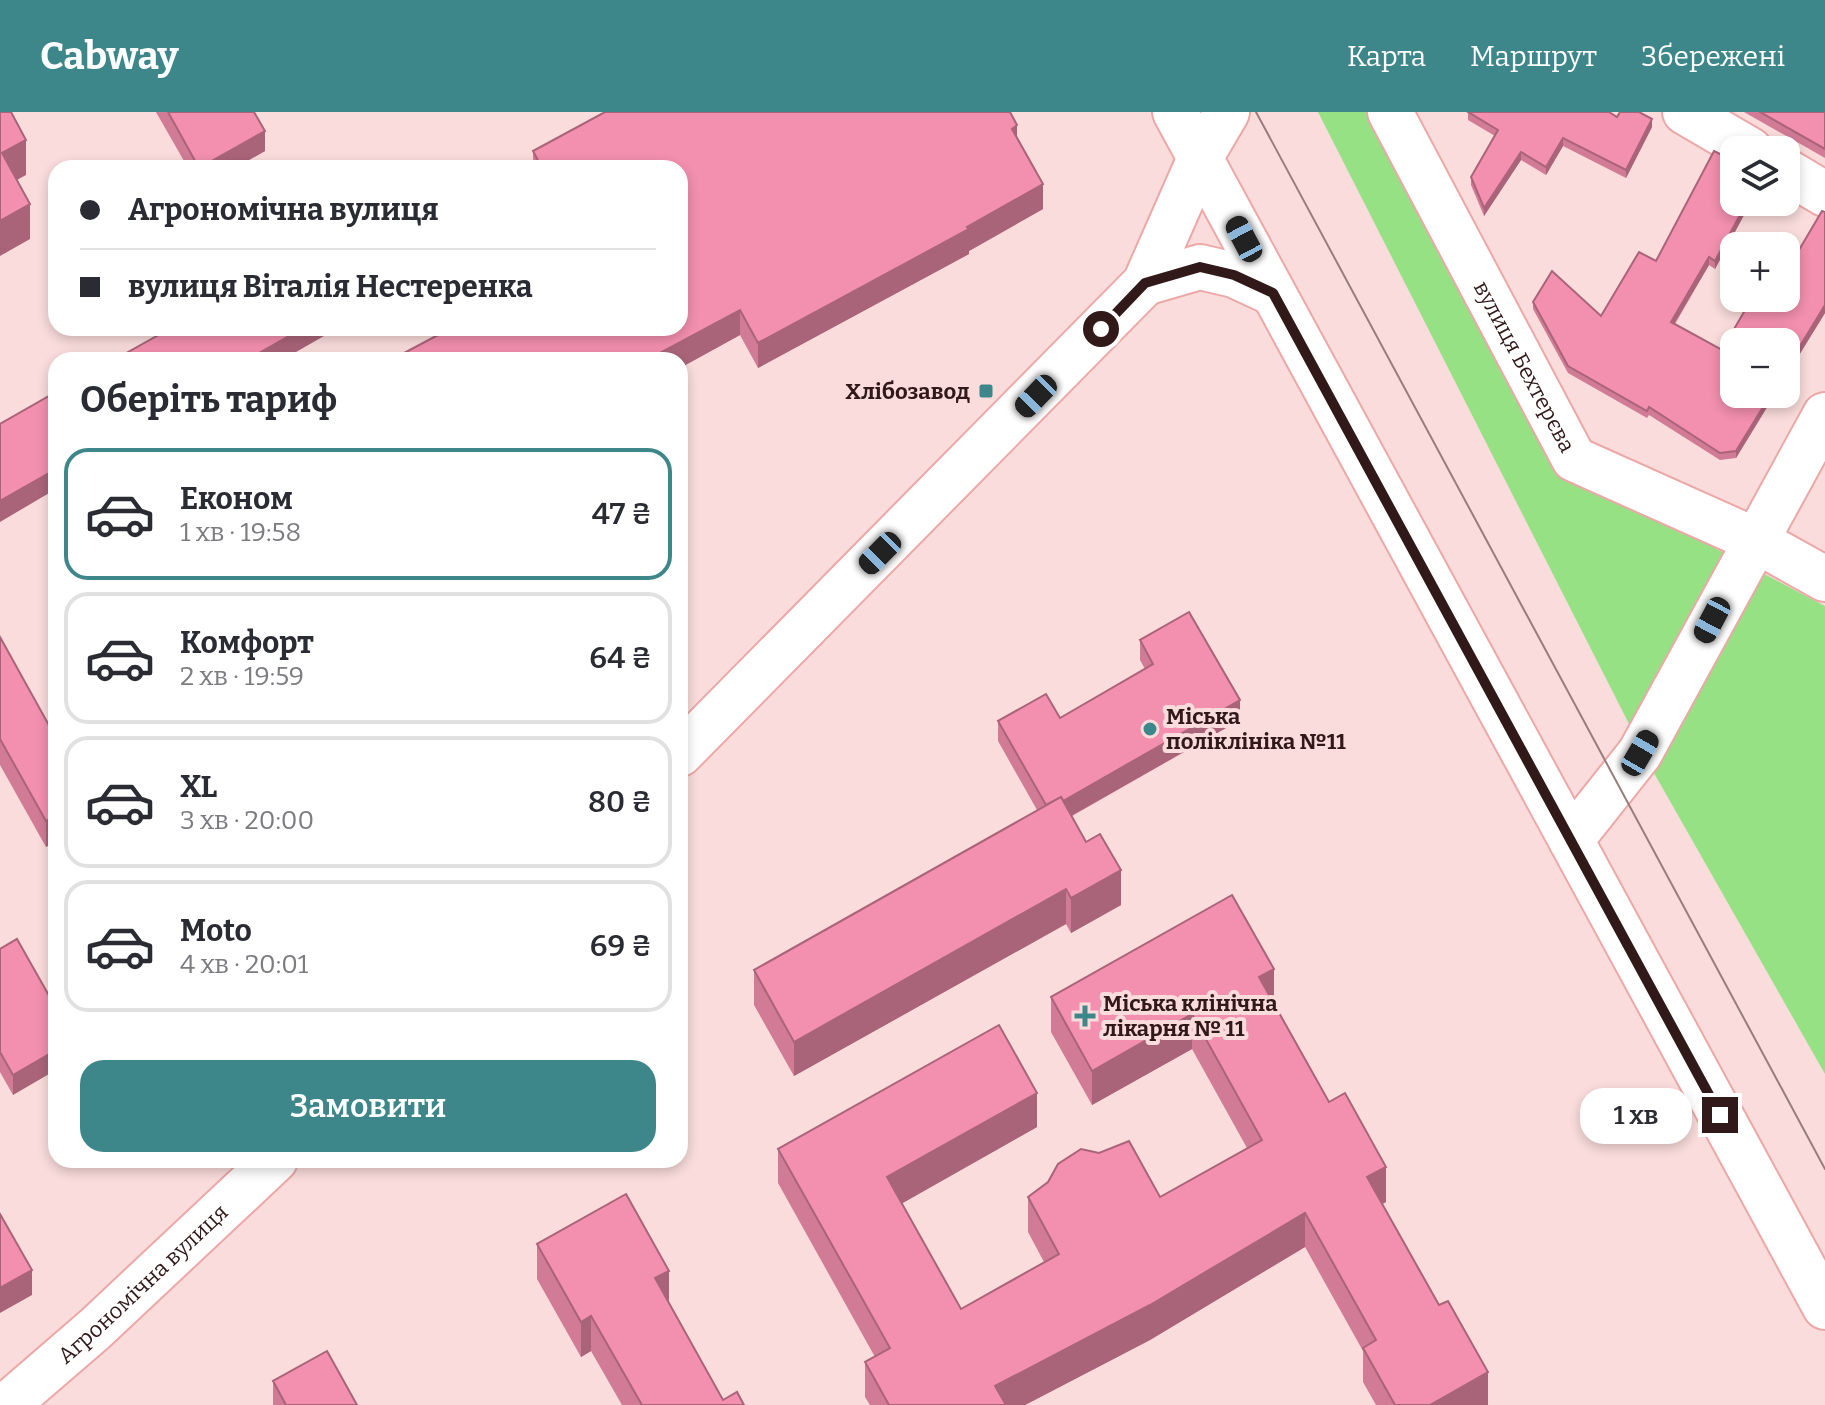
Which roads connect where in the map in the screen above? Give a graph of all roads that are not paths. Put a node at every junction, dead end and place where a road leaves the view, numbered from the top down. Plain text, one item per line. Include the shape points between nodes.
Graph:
1 (1175, 112) edge
2 (1227, 112) edge
3 (1390, 112) edge
4 (1685, 112) edge
5 (1726, 136) edge
6 (1200, 158) junction
7 (1800, 179) edge
8 (1825, 194) edge
9 (1145, 283) junction
10 (1273, 293) junction
11 (1825, 415) edge
12 (1755, 540) junction
13 (1825, 579) edge
14 (688, 746) edge
15 (1571, 840) junction
16 (266, 1168) edge
17 (1825, 1307) edge
18 (7, 1405) edge

1 - 6 street
2 - 6 street
3 - 12 street, вулиця Бехтерєва via 1574,459
4 - 5 street
6 - 9 street
6 - 10 street
7 - 8 street
9 - 10 street via 1200,267
9 - 14 street
10 - 15 street
11 - 12 street
12 - 13 street, вулиця Бехтерєва
12 - 15 street via 1640,753
15 - 17 street
16 - 18 street, Агрономічна вулиця

